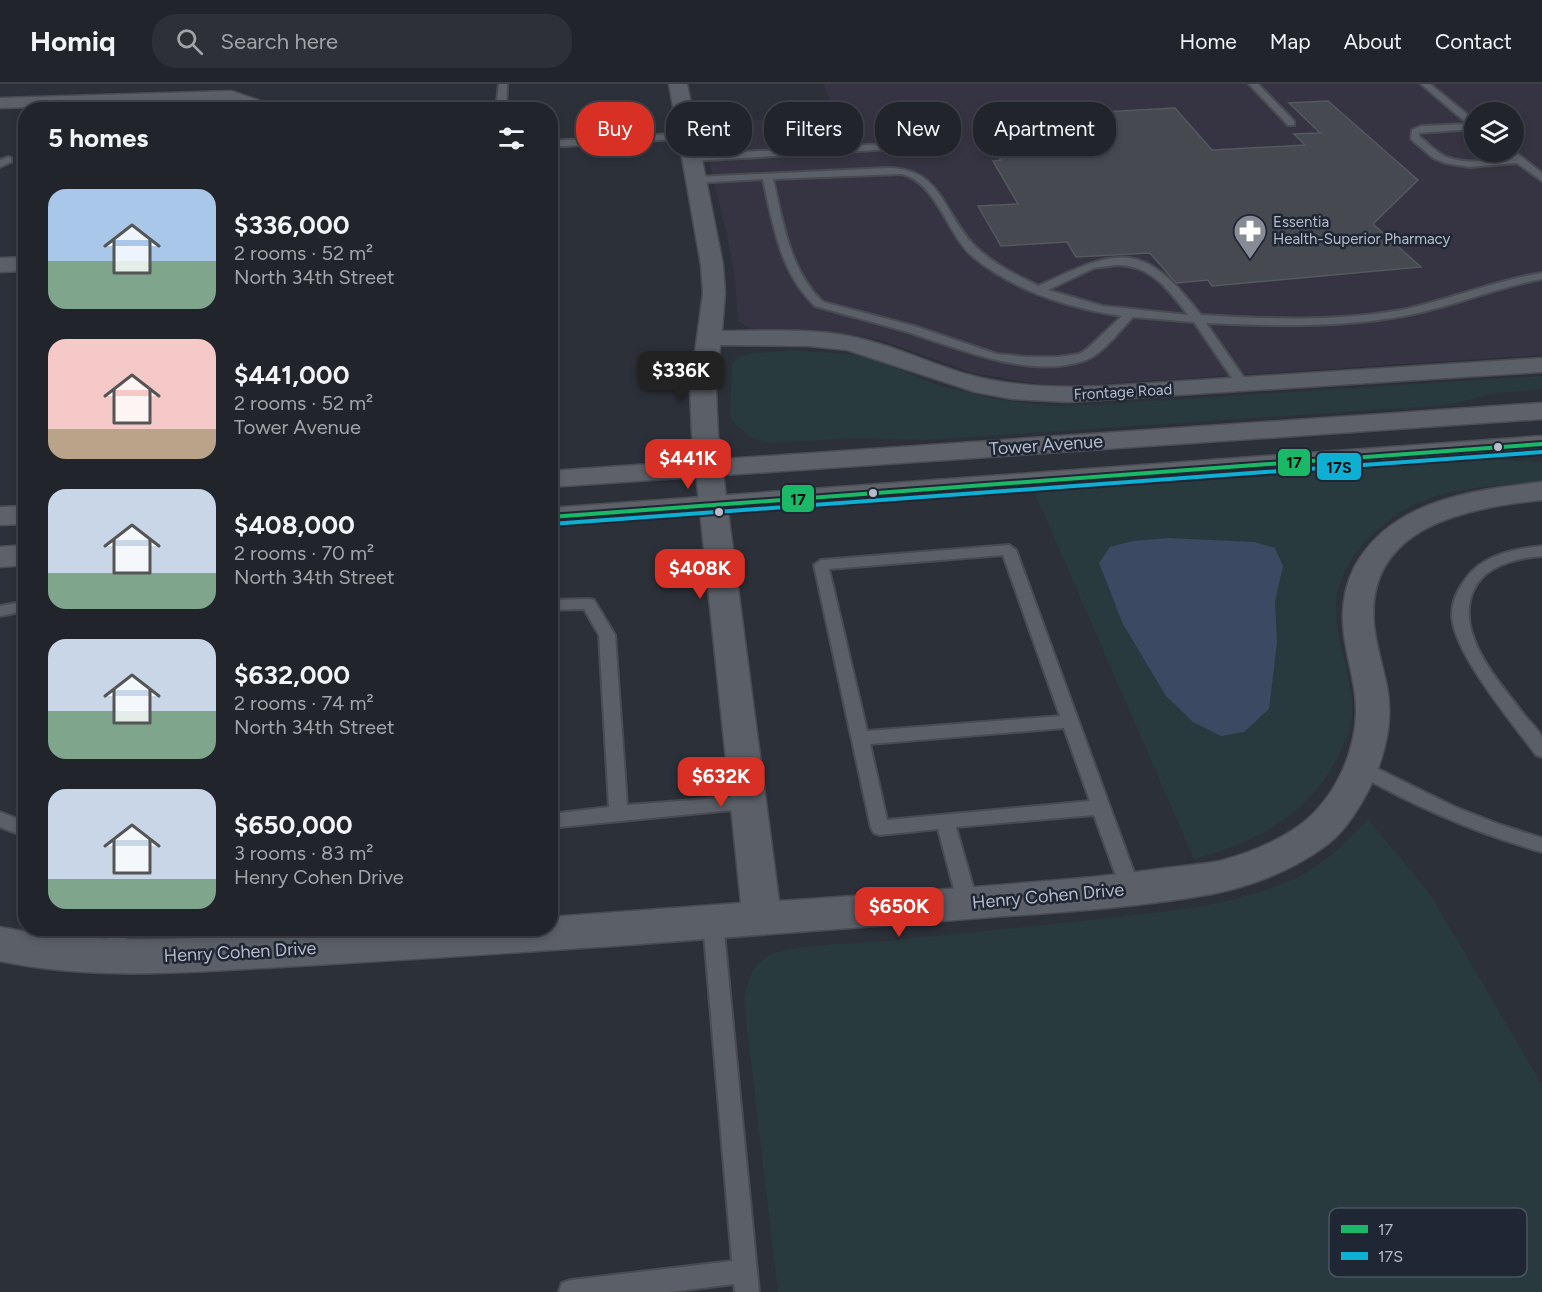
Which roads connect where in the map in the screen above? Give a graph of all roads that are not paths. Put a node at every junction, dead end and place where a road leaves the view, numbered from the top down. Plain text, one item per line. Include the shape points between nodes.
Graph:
1 (502, 84) edge
2 (678, 84) edge
3 (1253, 84) edge
4 (1425, 84) edge
5 (18, 102) edge
6 (24, 102) edge
7 (247, 102) edge
8 (501, 102) edge
9 (681, 102) edge
10 (0, 103) edge
11 (1464, 117) edge
12 (1291, 123) dead end
13 (1464, 126) edge
14 (666, 137) edge
15 (558, 144) edge
16 (875, 148) edge
17 (692, 158) joint
18 (1486, 162) edge
19 (1522, 162) edge
20 (767, 176) junction
21 (1542, 178) edge
22 (696, 180) junction
23 (18, 265) edge
24 (1, 266) edge
25 (1542, 276) edge
26 (1040, 290) junction
27 (1131, 313) junction
28 (1196, 318) junction
29 (710, 338) junction
30 (1542, 365) edge
31 (1243, 385) junction
32 (1542, 411) edge
33 (1542, 444) edge
34 (709, 468) junction
35 (558, 478) edge
36 (1542, 491) edge
37 (714, 505) junction
38 (18, 515) edge
39 (0, 516) edge
40 (558, 516) edge
41 (1542, 551) edge
42 (18, 556) edge
43 (0, 557) edge
44 (558, 605) edge
45 (18, 608) edge
46 (0, 611) edge
47 (1070, 721) junction
48 (859, 738) junction
49 (1542, 750) edge
50 (1360, 767) junction
51 (747, 803) junction
52 (1101, 807) junction
53 (618, 813) junction
54 (0, 819) edge
55 (558, 820) edge
56 (945, 821) junction
57 (18, 827) edge
58 (1542, 844) edge
59 (1130, 889) junction
60 (968, 904) junction
61 (762, 919) junction
62 (713, 922) junction
63 (558, 930) edge
64 (410, 936) edge
65 (276, 939) edge
66 (116, 942) edge
67 (0, 944) edge
68 (746, 1281) edge
69 (571, 1292) edge

1 - 8 lane
2 - 9 street
3 - 12 lane
4 - 11 lane
5 - 10 street
6 - 7 street via 231,96
13 - 18 lane via 1421,129 1414,137 1448,161
14 - 15 lane
16 - 17 lane
17 - 22 street
19 - 21 lane
20 - 22 lane
20 - 26 lane via 897,171 914,175 940,199 962,238 978,255
20 - 27 lane via 794,271 808,297 819,304 995,357 1027,361 1082,357
22 - 29 street via 712,265
23 - 24 street
25 - 28 lane via 1425,307 1370,316 1282,321
26 - 27 lane via 1069,301
26 - 28 lane via 1089,266 1134,262 1155,271
27 - 28 lane
28 - 31 lane
29 - 31 street, Frontage Road via 842,342 956,379 1027,393 1079,395
29 - 34 street via 703,390
30 - 31 street, Frontage Road
32 - 34 main road, Tower Avenue
33 - 37 main road, Tower Avenue
34 - 35 main road, Tower Avenue
34 - 37 street
36 - 50 street, Henry Cohen Drive via 1444,507 1408,525 1374,560 1361,586 1358,611 1373,699 1371,736
37 - 40 main road, Tower Avenue
37 - 51 street
38 - 39 main road
41 - 49 lane via 1522,553 1491,565 1473,579 1463,598 1460,618 1480,665
42 - 43 main road
44 - 53 lane via 589,604 607,634
45 - 46 lane
47 - 48 lane
47 - 48 lane via 1009,550 821,565
47 - 52 lane
48 - 56 lane via 880,828
50 - 58 lane via 1425,803 1492,830
50 - 59 street, Henry Cohen Drive via 1338,812 1315,835 1270,859 1216,877
51 - 53 lane
51 - 61 street
52 - 56 lane
52 - 59 lane
53 - 55 lane
54 - 57 lane
56 - 60 lane
59 - 60 street, Henry Cohen Drive
60 - 61 street, Henry Cohen Drive
61 - 62 street, Henry Cohen Drive
62 - 63 street, Henry Cohen Drive
62 - 68 lane
64 - 65 street, Henry Cohen Drive
65 - 66 street, Henry Cohen Drive via 159,957
66 - 67 street, Henry Cohen Drive via 56,953
68 - 69 lane

